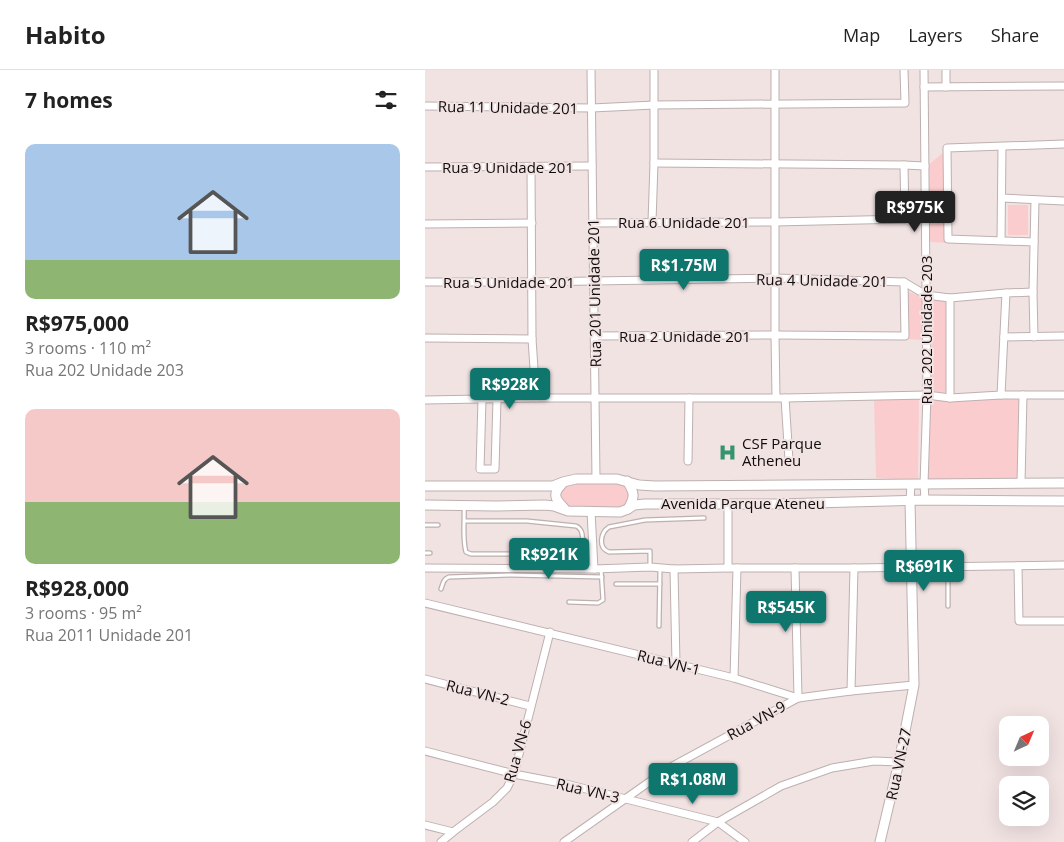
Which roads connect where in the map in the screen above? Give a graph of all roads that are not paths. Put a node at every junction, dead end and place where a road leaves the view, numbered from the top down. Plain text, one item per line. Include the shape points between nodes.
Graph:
1 (591, 70) edge
2 (654, 70) edge
3 (775, 70) edge
4 (904, 70) edge
5 (924, 70) edge
6 (946, 70) edge
7 (1064, 86) edge
8 (924, 87) junction
9 (946, 87) junction
10 (775, 103) junction
11 (654, 105) junction
12 (425, 106) edge
13 (592, 108) junction
14 (1064, 144) edge
15 (1002, 147) junction
16 (654, 163) junction
17 (775, 164) junction
18 (904, 165) junction
19 (591, 166) junction
20 (925, 166) junction
21 (425, 167) edge
22 (531, 167) junction
23 (1002, 198) junction
24 (1035, 200) junction
25 (1064, 201) edge
26 (652, 222) junction
27 (775, 222) junction
28 (532, 223) junction
29 (592, 223) junction
30 (425, 224) edge
31 (1001, 240) junction
32 (1034, 242) junction
33 (775, 278) junction
34 (425, 282) edge
35 (531, 282) junction
36 (593, 282) junction
37 (904, 282) junction
38 (1033, 292) junction
39 (1006, 293) junction
40 (927, 295) junction
41 (950, 298) junction
42 (775, 335) junction
43 (594, 336) junction
44 (1064, 336) edge
45 (1004, 337) junction
46 (1034, 337) junction
47 (425, 338) edge
48 (532, 339) junction
49 (927, 395) junction
50 (1001, 395) junction
51 (1023, 395) junction
52 (1064, 395) edge
53 (776, 397) junction
54 (536, 398) junction
55 (596, 398) junction
56 (689, 398) junction
57 (785, 398) junction
58 (949, 398) junction
59 (482, 399) junction
60 (497, 399) junction
61 (425, 400) edge
62 (789, 460) dead end
63 (688, 461) dead end
64 (596, 479) junction
65 (627, 481) junction
66 (563, 482) junction
67 (1021, 483) junction
68 (1064, 483) edge
69 (911, 484) junction
70 (924, 484) junction
71 (425, 486) edge
72 (925, 500) junction
73 (910, 501) junction
74 (1064, 501) edge
75 (728, 504) junction
76 (465, 505) junction
77 (425, 506) edge
78 (628, 509) junction
79 (568, 511) junction
80 (591, 511) junction
81 (704, 518) dead end
82 (465, 521) junction
83 (425, 525) edge
84 (438, 525) dead end
85 (425, 553) edge
86 (430, 553) dead end
87 (1064, 565) edge
88 (1018, 566) junction
89 (650, 567) junction
90 (948, 567) junction
91 (425, 568) edge
92 (660, 568) junction
93 (728, 568) junction
94 (737, 568) junction
95 (795, 568) junction
96 (854, 568) junction
97 (912, 568) junction
98 (597, 569) junction
99 (674, 569) junction
100 (601, 577) junction
101 (616, 584) dead end
102 (660, 584) junction
103 (441, 589) dead end
104 (569, 602) dead end
105 (425, 603) edge
106 (948, 606) dead end
107 (1064, 621) edge
108 (659, 626) dead end
109 (550, 632) junction
110 (676, 664) junction
111 (735, 678) junction
112 (425, 679) edge
113 (914, 685) junction
114 (851, 691) junction
115 (798, 698) junction
116 (530, 706) junction
117 (425, 751) edge
118 (899, 762) junction
119 (514, 774) junction
120 (627, 799) junction
121 (719, 822) junction
122 (425, 825) edge
123 (453, 832) junction
124 (441, 842) edge
125 (564, 842) edge
126 (692, 842) edge
127 (745, 842) edge
128 (880, 842) edge

1 - 13 street, Rua 201 Unidade 201
2 - 11 street
3 - 10 street
4 - 10 street via 905,103
5 - 8 street, Rua 202 Unidade 203
6 - 9 street
7 - 9 street
8 - 9 street
8 - 20 street, Rua 202 Unidade 203
10 - 11 street
10 - 17 street
11 - 13 street
11 - 16 street
12 - 13 street, Rua 11 Unidade 201
13 - 19 street, Rua 201 Unidade 201
14 - 15 street
15 - 23 street
15 - 31 street via 947,148 948,240
16 - 17 street
16 - 26 street
17 - 18 street
17 - 27 street
18 - 20 street
18 - 27 street, Rua 6 Unidade 201 via 905,219
19 - 22 street, Rua 9 Unidade 201
19 - 29 street, Rua 201 Unidade 201
20 - 40 street, Rua 202 Unidade 203
21 - 22 street, Rua 9 Unidade 201
22 - 28 street
23 - 24 street
23 - 31 street
24 - 25 street
24 - 32 street
26 - 27 street, Rua 6 Unidade 201
26 - 29 street, Rua 6 Unidade 201
27 - 33 street
28 - 30 street
28 - 35 street
29 - 36 street, Rua 201 Unidade 201
31 - 32 street
32 - 38 street
33 - 36 street, Rua 4 Unidade 201
33 - 37 street, Rua 4 Unidade 201
33 - 42 street
34 - 35 street, Rua 5 Unidade 201
35 - 36 street, Rua 5 Unidade 201
35 - 48 street
36 - 43 street, Rua 201 Unidade 201
37 - 40 street, Rua 4 Unidade 201
37 - 42 street, Rua 2 Unidade 201 via 905,336
38 - 39 street, Rua 202 Unidade 203
38 - 46 street
39 - 41 street, Rua 202 Unidade 203
39 - 45 street
40 - 41 street, Rua 202 Unidade 203
40 - 49 street, Rua 202 Unidade 203
41 - 58 street
42 - 43 street, Rua 2 Unidade 201
42 - 53 street
43 - 55 street, Rua 201 Unidade 201
44 - 46 street
45 - 46 street
45 - 50 street
47 - 48 street
48 - 54 street
49 - 57 street
49 - 58 street
49 - 70 street, Rua 202 Unidade 203
50 - 51 street
50 - 58 street
51 - 52 street
51 - 67 street
53 - 56 street
53 - 57 street
54 - 55 street
54 - 60 street
55 - 56 street
55 - 64 street, Rua 201 Unidade 201
56 - 63 street
57 - 62 street
59 - 60 street
59 - 60 street via 480,468 495,469
59 - 61 street
64 - 65 street, Avenida Parque Ateneu
64 - 66 street, Avenida Parque Ateneu via 576,478
65 - 69 street, Avenida Parque Ateneu via 655,486
65 - 78 street via 633,490 633,500
66 - 71 street, Avenida Parque Ateneu via 553,486
66 - 79 street via 555,494 557,501
67 - 68 street, Avenida Parque Ateneu
67 - 70 street, Avenida Parque Ateneu
69 - 70 street, Avenida Parque Ateneu
69 - 73 street
70 - 72 street, Rua 202 Unidade 203
72 - 73 street, Avenida Parque Ateneu
72 - 74 street, Avenida Parque Ateneu
73 - 75 street, Avenida Parque Ateneu
73 - 97 street, Rua VN-27
75 - 78 street, Avenida Parque Ateneu via 645,504
75 - 93 street
76 - 77 street, Avenida Parque Ateneu
76 - 79 street, Avenida Parque Ateneu via 545,505
76 - 82 lane
78 - 80 street, Avenida Parque Ateneu via 620,512
79 - 80 street, Avenida Parque Ateneu
80 - 98 street
81 - 89 lane via 645,520 604,530 602,547 605,551 650,551
82 - 82 lane via 465,547 471,554 575,554 582,549 582,531 576,526 527,521
83 - 84 lane
85 - 86 lane
87 - 88 street
88 - 90 street
88 - 107 street via 1019,621
89 - 92 street
89 - 98 street
90 - 97 street
90 - 106 lane
91 - 98 street
92 - 99 street
92 - 102 lane
93 - 94 street
93 - 99 street
94 - 95 street
94 - 111 street
95 - 96 street
95 - 115 street
96 - 97 street
96 - 114 street
97 - 113 street, Rua VN-27
98 - 100 lane
99 - 110 street
100 - 103 lane via 449,577
100 - 104 lane via 601,602
101 - 102 lane
102 - 108 lane
105 - 109 street, Rua VN-1
109 - 110 street, Rua VN-1
109 - 116 street, Rua VN-6
110 - 111 street, Rua VN-1
111 - 115 street, Rua VN-1
112 - 116 street, Rua VN-2
113 - 114 street, Rua VN-1
113 - 118 street, Rua VN-27
114 - 115 street, Rua VN-1
115 - 120 street, Rua VN-9 via 669,768
116 - 119 street, Rua VN-6
117 - 119 street, Rua VN-3
118 - 121 street via 874,761 832,768 781,786
118 - 128 street, Rua VN-27
119 - 120 street, Rua VN-3
119 - 123 street, Rua VN-6 via 507,788 493,802
120 - 121 street, Rua VN-3
120 - 125 street, Rua VN-9
121 - 126 street
121 - 127 street, Rua VN-3
122 - 123 street
123 - 124 street, Rua VN-6

